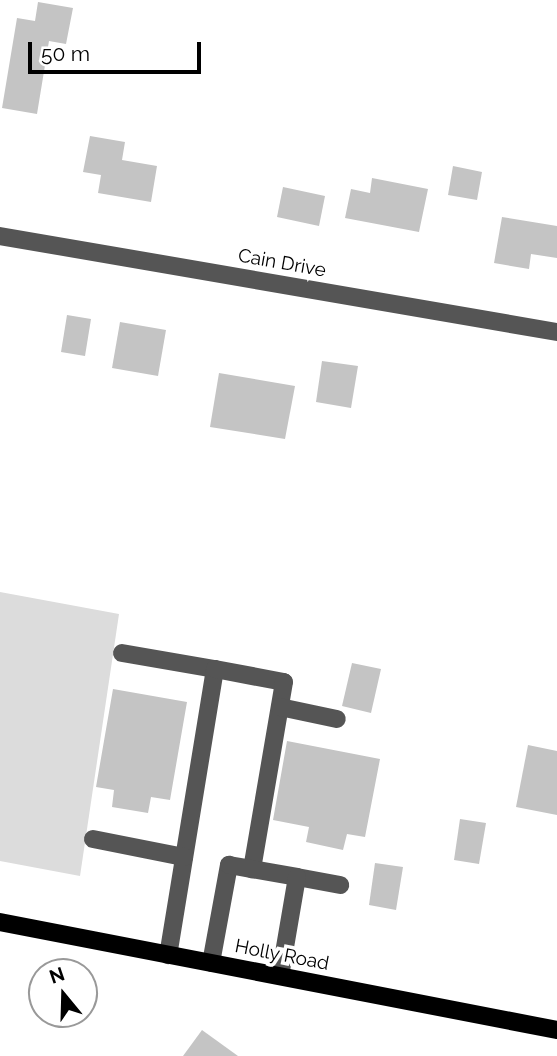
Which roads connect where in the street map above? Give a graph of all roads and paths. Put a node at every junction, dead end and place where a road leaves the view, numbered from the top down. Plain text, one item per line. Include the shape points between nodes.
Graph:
1 (0, 236) edge
2 (557, 332) edge
3 (122, 653) dead end
4 (215, 669) junction
5 (280, 708) junction
6 (337, 719) dead end
7 (93, 839) dead end
8 (184, 857) junction
9 (252, 869) junction
10 (297, 877) junction
11 (340, 885) dead end
12 (0, 922) edge
13 (168, 955) junction
14 (211, 963) junction
15 (280, 976) junction
16 (557, 1030) edge

1 - 2 street, Cain Drive
3 - 4 street
4 - 5 street via 284,682
4 - 8 street
5 - 6 street
5 - 9 street
7 - 8 street
8 - 13 street
9 - 10 street
9 - 14 street via 229,865
10 - 11 street
10 - 15 street
12 - 13 main road, Holly Road
13 - 14 main road, Holly Road
14 - 15 main road, Holly Road
15 - 16 main road, Holly Road

